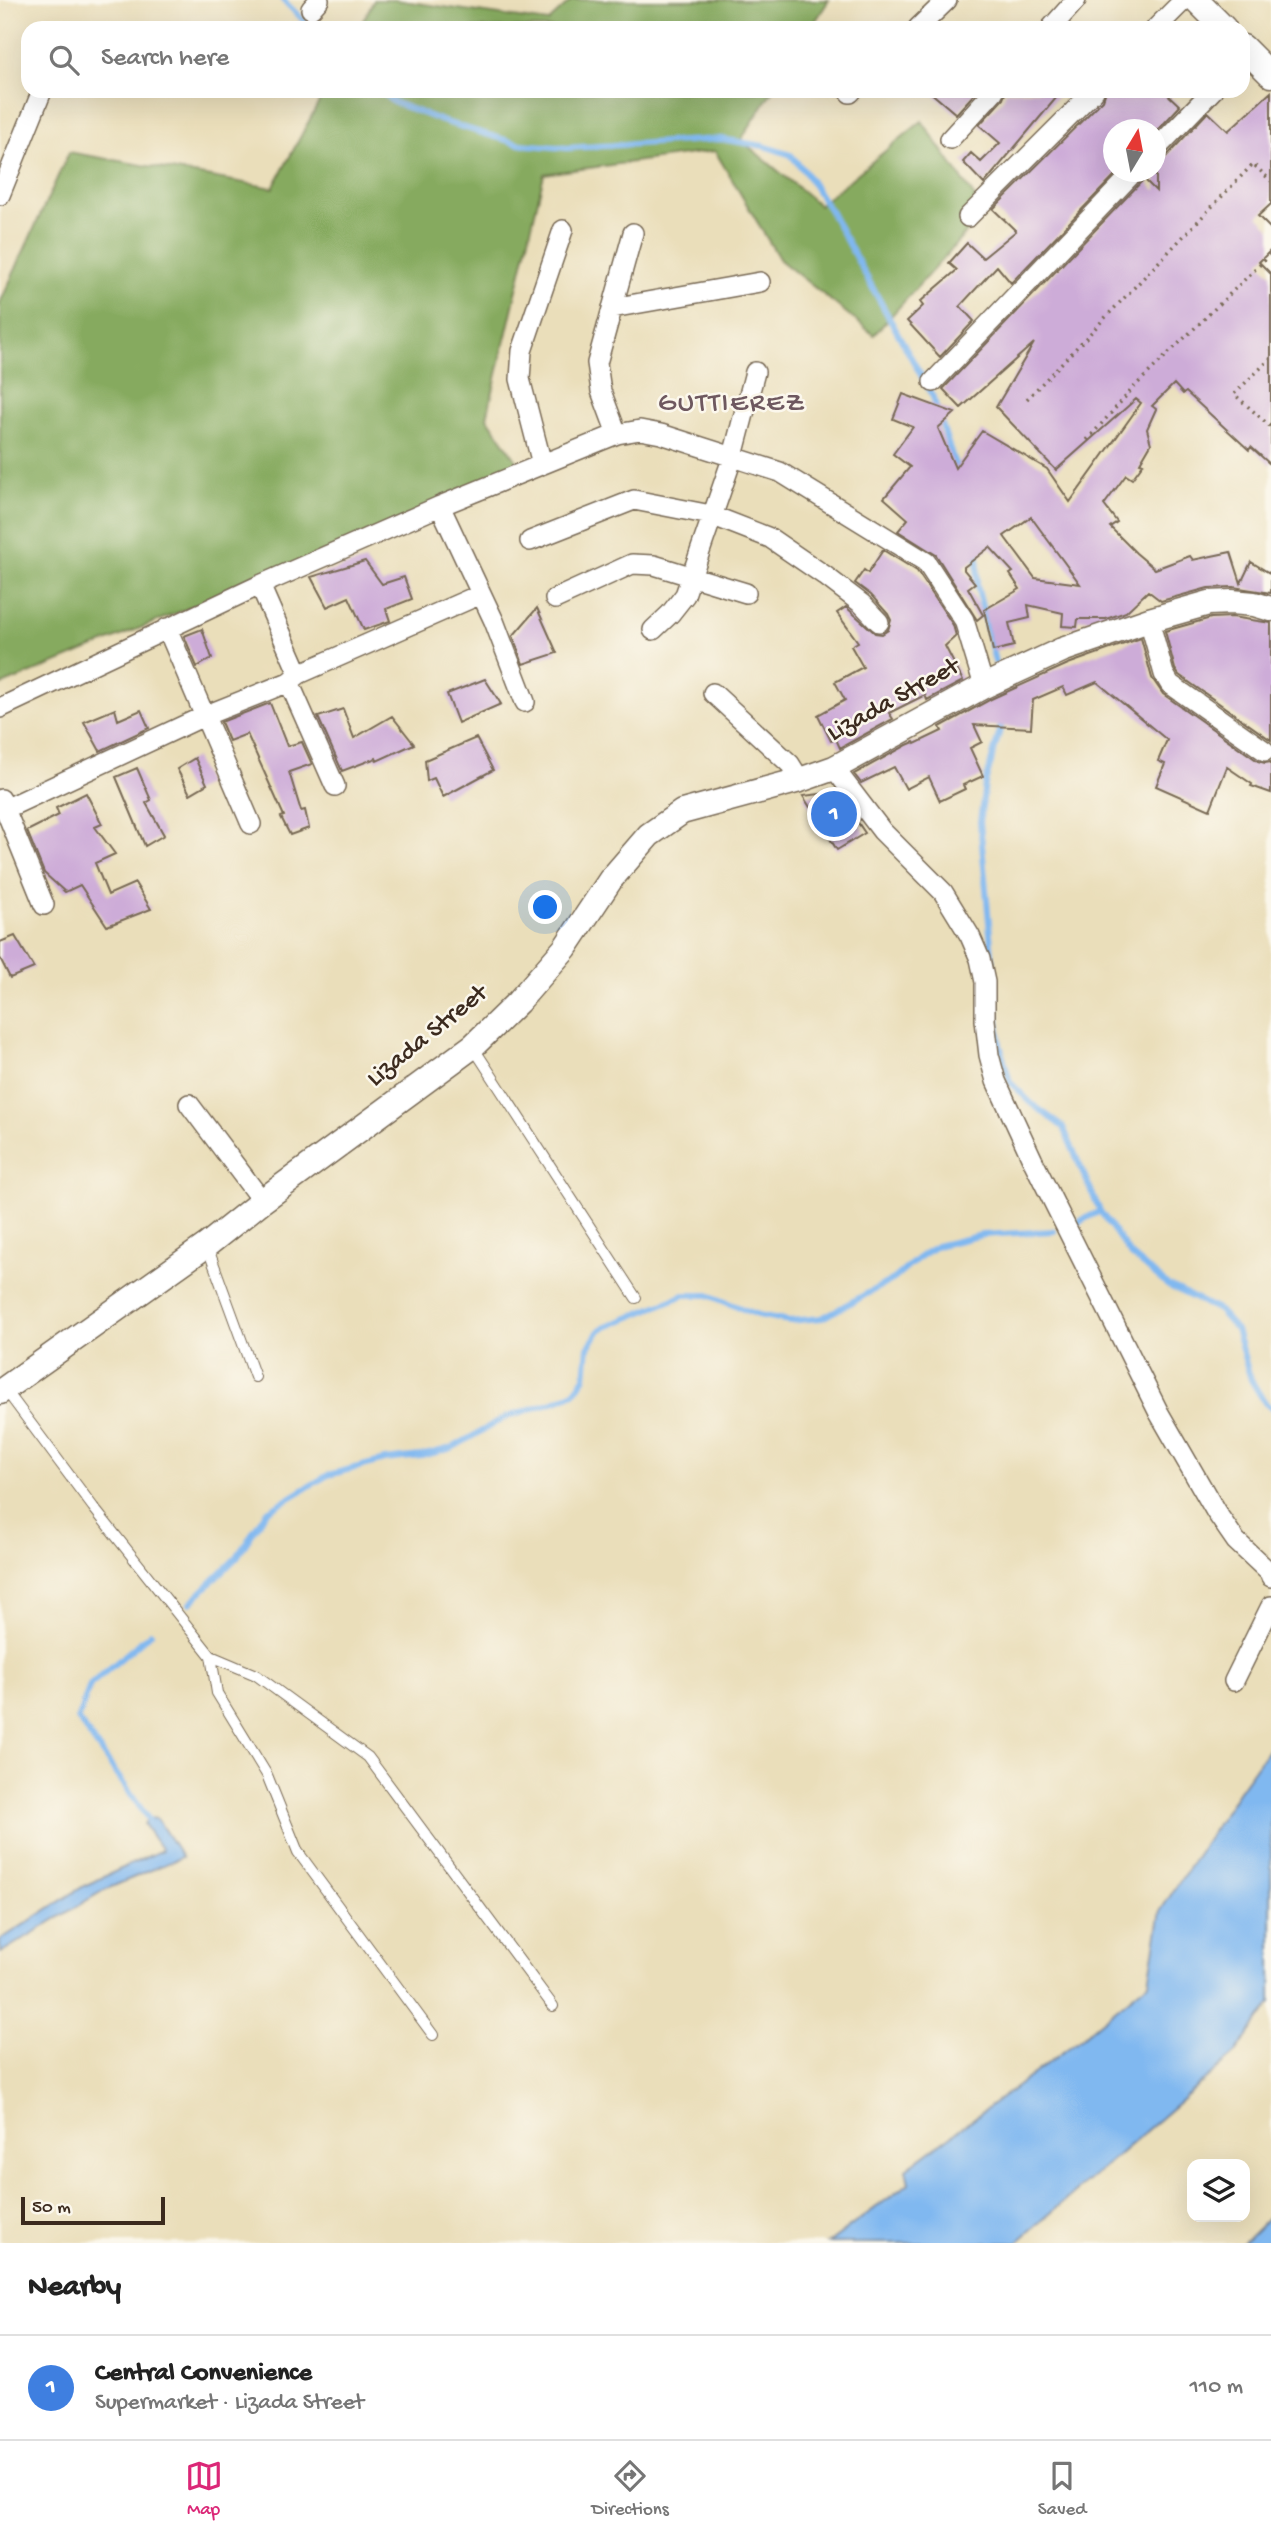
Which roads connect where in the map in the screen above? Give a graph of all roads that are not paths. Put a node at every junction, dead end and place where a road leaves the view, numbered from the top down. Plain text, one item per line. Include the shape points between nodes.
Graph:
1 (947, 0) edge
2 (1076, 0) edge
3 (1184, 0) edge
4 (1196, 0) edge
5 (925, 21) edge
6 (1057, 21) edge
7 (1163, 21) edge
8 (1217, 21) edge
9 (1250, 58) edge
10 (1271, 75) edge
11 (39, 98) edge
12 (988, 98) edge
13 (1087, 98) edge
14 (1205, 98) edge
15 (950, 139) dead end
16 (1166, 139) edge
17 (1124, 182) edge
18 (0, 195) edge
19 (968, 217) dead end
20 (563, 230) dead end
21 (633, 233) dead end
22 (760, 282) dead end
23 (612, 307) junction
24 (755, 372) dead end
25 (933, 382) dead end
26 (617, 434) junction
27 (733, 456) junction
28 (542, 464) junction
29 (440, 506) junction
30 (712, 515) junction
31 (530, 541) dead end
32 (692, 575) junction
33 (260, 585) junction
34 (746, 593) dead end
35 (481, 594) junction
36 (555, 599) dead end
37 (1271, 609) edge
38 (1149, 620) junction
39 (879, 622) dead end
40 (167, 628) junction
41 (653, 630) dead end
42 (294, 678) junction
43 (984, 686) junction
44 (713, 693) dead end
45 (525, 702) dead end
46 (0, 708) edge
47 (204, 716) junction
48 (1265, 751) dead end
49 (834, 768) junction
50 (800, 780) junction
51 (335, 786) dead end
52 (3, 803) edge
53 (251, 824) dead end
54 (44, 905) dead end
55 (473, 1046) junction
56 (189, 1104) dead end
57 (262, 1201) junction
58 (207, 1245) junction
59 (636, 1298) dead end
60 (255, 1377) dead end
61 (2, 1390) edge
62 (1271, 1577) edge
63 (1271, 1606) edge
64 (211, 1656) junction
65 (1234, 1681) dead end
66 (553, 2006) dead end
67 (433, 2035) dead end

1 - 5 street
2 - 6 street
3 - 7 street
4 - 8 street
9 - 10 street
11 - 18 street
12 - 15 street
13 - 19 street
14 - 16 street
17 - 25 street
20 - 28 street via 522,351 520,379
21 - 23 street
22 - 23 street
23 - 26 street via 597,363 601,391
24 - 27 street
26 - 27 street via 640,430
26 - 28 street
27 - 30 street
27 - 43 street via 780,472 926,562 964,620
28 - 29 street
29 - 33 street
29 - 35 street
30 - 31 street via 634,500
30 - 32 street
30 - 39 street via 770,538 862,604
32 - 34 street
32 - 36 street via 632,564
32 - 41 street via 685,595
33 - 40 street
33 - 42 street
35 - 42 street
35 - 45 street
37 - 38 street, Lizada Street via 1231,601
38 - 43 street, Lizada Street via 1062,650
38 - 48 street via 1170,684
40 - 46 street
40 - 47 street
42 - 47 street
42 - 51 street
43 - 49 street, Lizada Street
44 - 50 street via 790,764
47 - 52 street
47 - 53 street
49 - 50 street, Lizada Street
49 - 62 street via 882,831 943,892 970,936 985,982 985,1020 996,1080 1034,1163 1159,1413 1223,1522
50 - 55 street, Lizada Street via 682,812 649,835 611,879 565,948
52 - 54 street
55 - 57 street, Lizada Street
55 - 59 lane
56 - 57 street
57 - 58 street, Lizada Street
58 - 60 lane
58 - 61 street, Lizada Street
61 - 64 lane
63 - 65 street
64 - 66 lane via 256,1675 368,1757
64 - 67 lane via 216,1693 267,1776 298,1852

